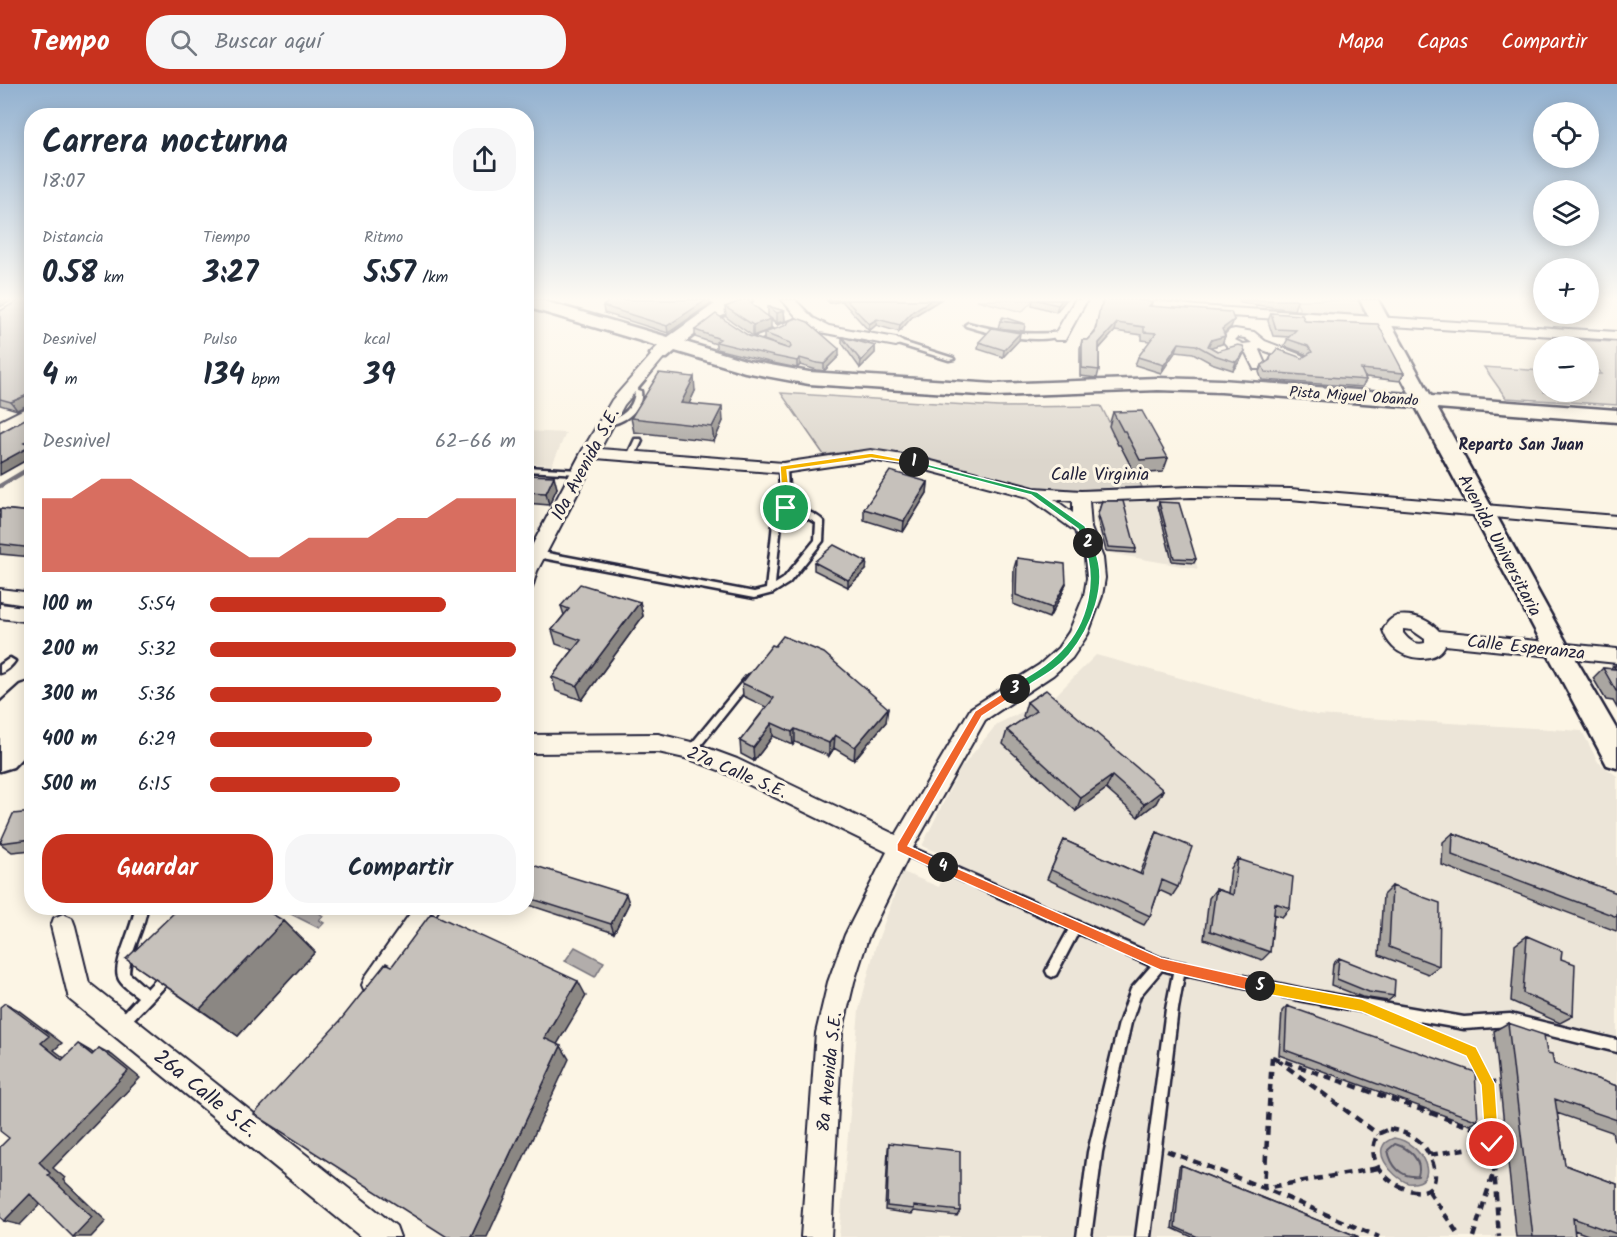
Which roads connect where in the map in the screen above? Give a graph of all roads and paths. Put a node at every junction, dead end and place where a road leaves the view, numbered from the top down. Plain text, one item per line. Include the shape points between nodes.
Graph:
1 (642, 354) edge
2 (646, 354) edge
3 (664, 354) edge
4 (937, 354) edge
5 (1257, 354) edge
6 (1281, 354) edge
7 (1399, 354) edge
8 (951, 358) dead end
9 (658, 359) junction
10 (1299, 359) edge
11 (1259, 366) dead end
12 (1428, 408) junction
13 (24, 414) edge
14 (1617, 416) edge
15 (0, 427) edge
16 (1617, 429) edge
17 (638, 441) dead end
18 (589, 453) junction
19 (631, 456) junction
20 (783, 468) junction
21 (534, 469) edge
22 (579, 472) junction
23 (1034, 494) junction
24 (1081, 496) junction
25 (793, 508) junction
26 (1482, 510) junction
27 (1617, 522) edge
28 (1082, 528) junction
29 (537, 554) junction
30 (534, 561) edge
31 (770, 591) junction
32 (0, 595) edge
33 (24, 599) edge
34 (0, 611) edge
35 (24, 614) edge
36 (1434, 637) dead end
37 (1557, 650) junction
38 (1617, 656) edge
39 (10, 661) dead end
40 (758, 669) edge
41 (0, 670) edge
42 (24, 711) edge
43 (24, 723) edge
44 (10, 741) edge
45 (534, 744) edge
46 (691, 751) junction
47 (1617, 756) edge
48 (901, 848) junction
49 (140, 915) edge
50 (423, 915) edge
51 (63, 926) dead end
52 (1076, 926) junction
53 (179, 964) edge
54 (1160, 964) junction
55 (1180, 968) junction
56 (1052, 971) dead end
57 (147, 997) junction
58 (363, 1000) edge
59 (121, 1024) junction
60 (1416, 1029) dead end
61 (1617, 1046) edge
62 (1272, 1057) junction
63 (1499, 1080) dead end
64 (1488, 1084) junction
65 (1378, 1134) junction
66 (1490, 1134) junction
67 (1492, 1144) junction
68 (1153, 1145) junction
69 (1430, 1155) junction
70 (1379, 1168) junction
71 (1494, 1172) junction
72 (1264, 1188) junction
73 (1429, 1191) junction
74 (385, 1237) edge
75 (816, 1237) edge
76 (1084, 1237) edge
77 (1143, 1237) edge
78 (1379, 1237) edge
79 (1460, 1237) edge
80 (1473, 1237) edge
81 (1498, 1237) edge

1 - 9 main road, Pista Miguel Obando
2 - 9 main road, Pista Miguel Obando
3 - 9 main road
4 - 8 lane
5 - 11 street
6 - 10 street
7 - 12 main road, Avenida Universitaria
9 - 12 main road, Pista Miguel Obando via 771,369 809,378 995,390 1158,384 1221,386
9 - 12 main road, Pista Miguel Obando via 750,382 816,391 996,402 1161,397
9 - 18 street, 10a Avenida S.E. via 627,389
12 - 14 main road, Pista Miguel Obando
12 - 16 main road, Pista Miguel Obando
12 - 26 main road, Avenida Universitaria
13 - 15 street
17 - 19 lane
18 - 19 street, Calle Virginia
18 - 22 street, 10a Avenida S.E.
19 - 20 street, Calle Virginia
20 - 23 street, Calle Virginia via 871,455 916,462
20 - 25 lane via 786,499
21 - 22 lane
22 - 29 street, 10a Avenida S.E.
23 - 24 street, Calle Virginia
23 - 28 street
24 - 26 street, Calle Virginia via 1290,494
24 - 28 street, 8a Avenida S.E.
25 - 31 lane via 778,514
25 - 31 lane via 820,522 819,541 786,581
26 - 27 street, Calle Virginia
26 - 37 main road, Avenida Universitaria
28 - 48 street, 8a Avenida S.E. via 1094,558 1096,578 1078,634 1046,670 978,714
29 - 30 street, 10a Avenida S.E.
29 - 31 lane via 754,594
32 - 33 street
34 - 35 street
36 - 37 street, Calle Esperanza
37 - 38 street, Calle Esperanza
37 - 47 main road, Avenida Universitaria
39 - 41 lane
40 - 46 lane
42 - 44 highway
43 - 44 highway
45 - 46 street, 27a Calle S.E. via 658,743
46 - 48 street, 27a Calle S.E. via 729,765
48 - 52 lane
48 - 75 street, 8a Avenida S.E. via 857,935 841,982 830,1033
49 - 57 lane via 122,963 123,976
50 - 58 street
51 - 59 street, 26a Calle S.E. via 78,990
52 - 54 lane
52 - 56 lane
53 - 57 lane
54 - 55 lane
54 - 76 lane via 1135,993 1125,1023 1095,1152
55 - 61 lane via 1303,995 1464,1023 1510,1020
55 - 68 lane
57 - 59 lane
59 - 74 street, 26a Calle S.E. via 257,1120
60 - 64 path via 1471,1052
62 - 65 path
62 - 66 path
62 - 72 path
63 - 64 path
64 - 66 path
65 - 69 path via 1400,1130 1416,1138
65 - 70 path via 1373,1148
66 - 67 path
67 - 69 path
67 - 71 path
68 - 72 path
68 - 77 lane
69 - 73 path via 1437,1177
70 - 72 path
70 - 73 path via 1399,1189 1410,1194
71 - 80 path
71 - 81 path
72 - 78 path
73 - 79 path

